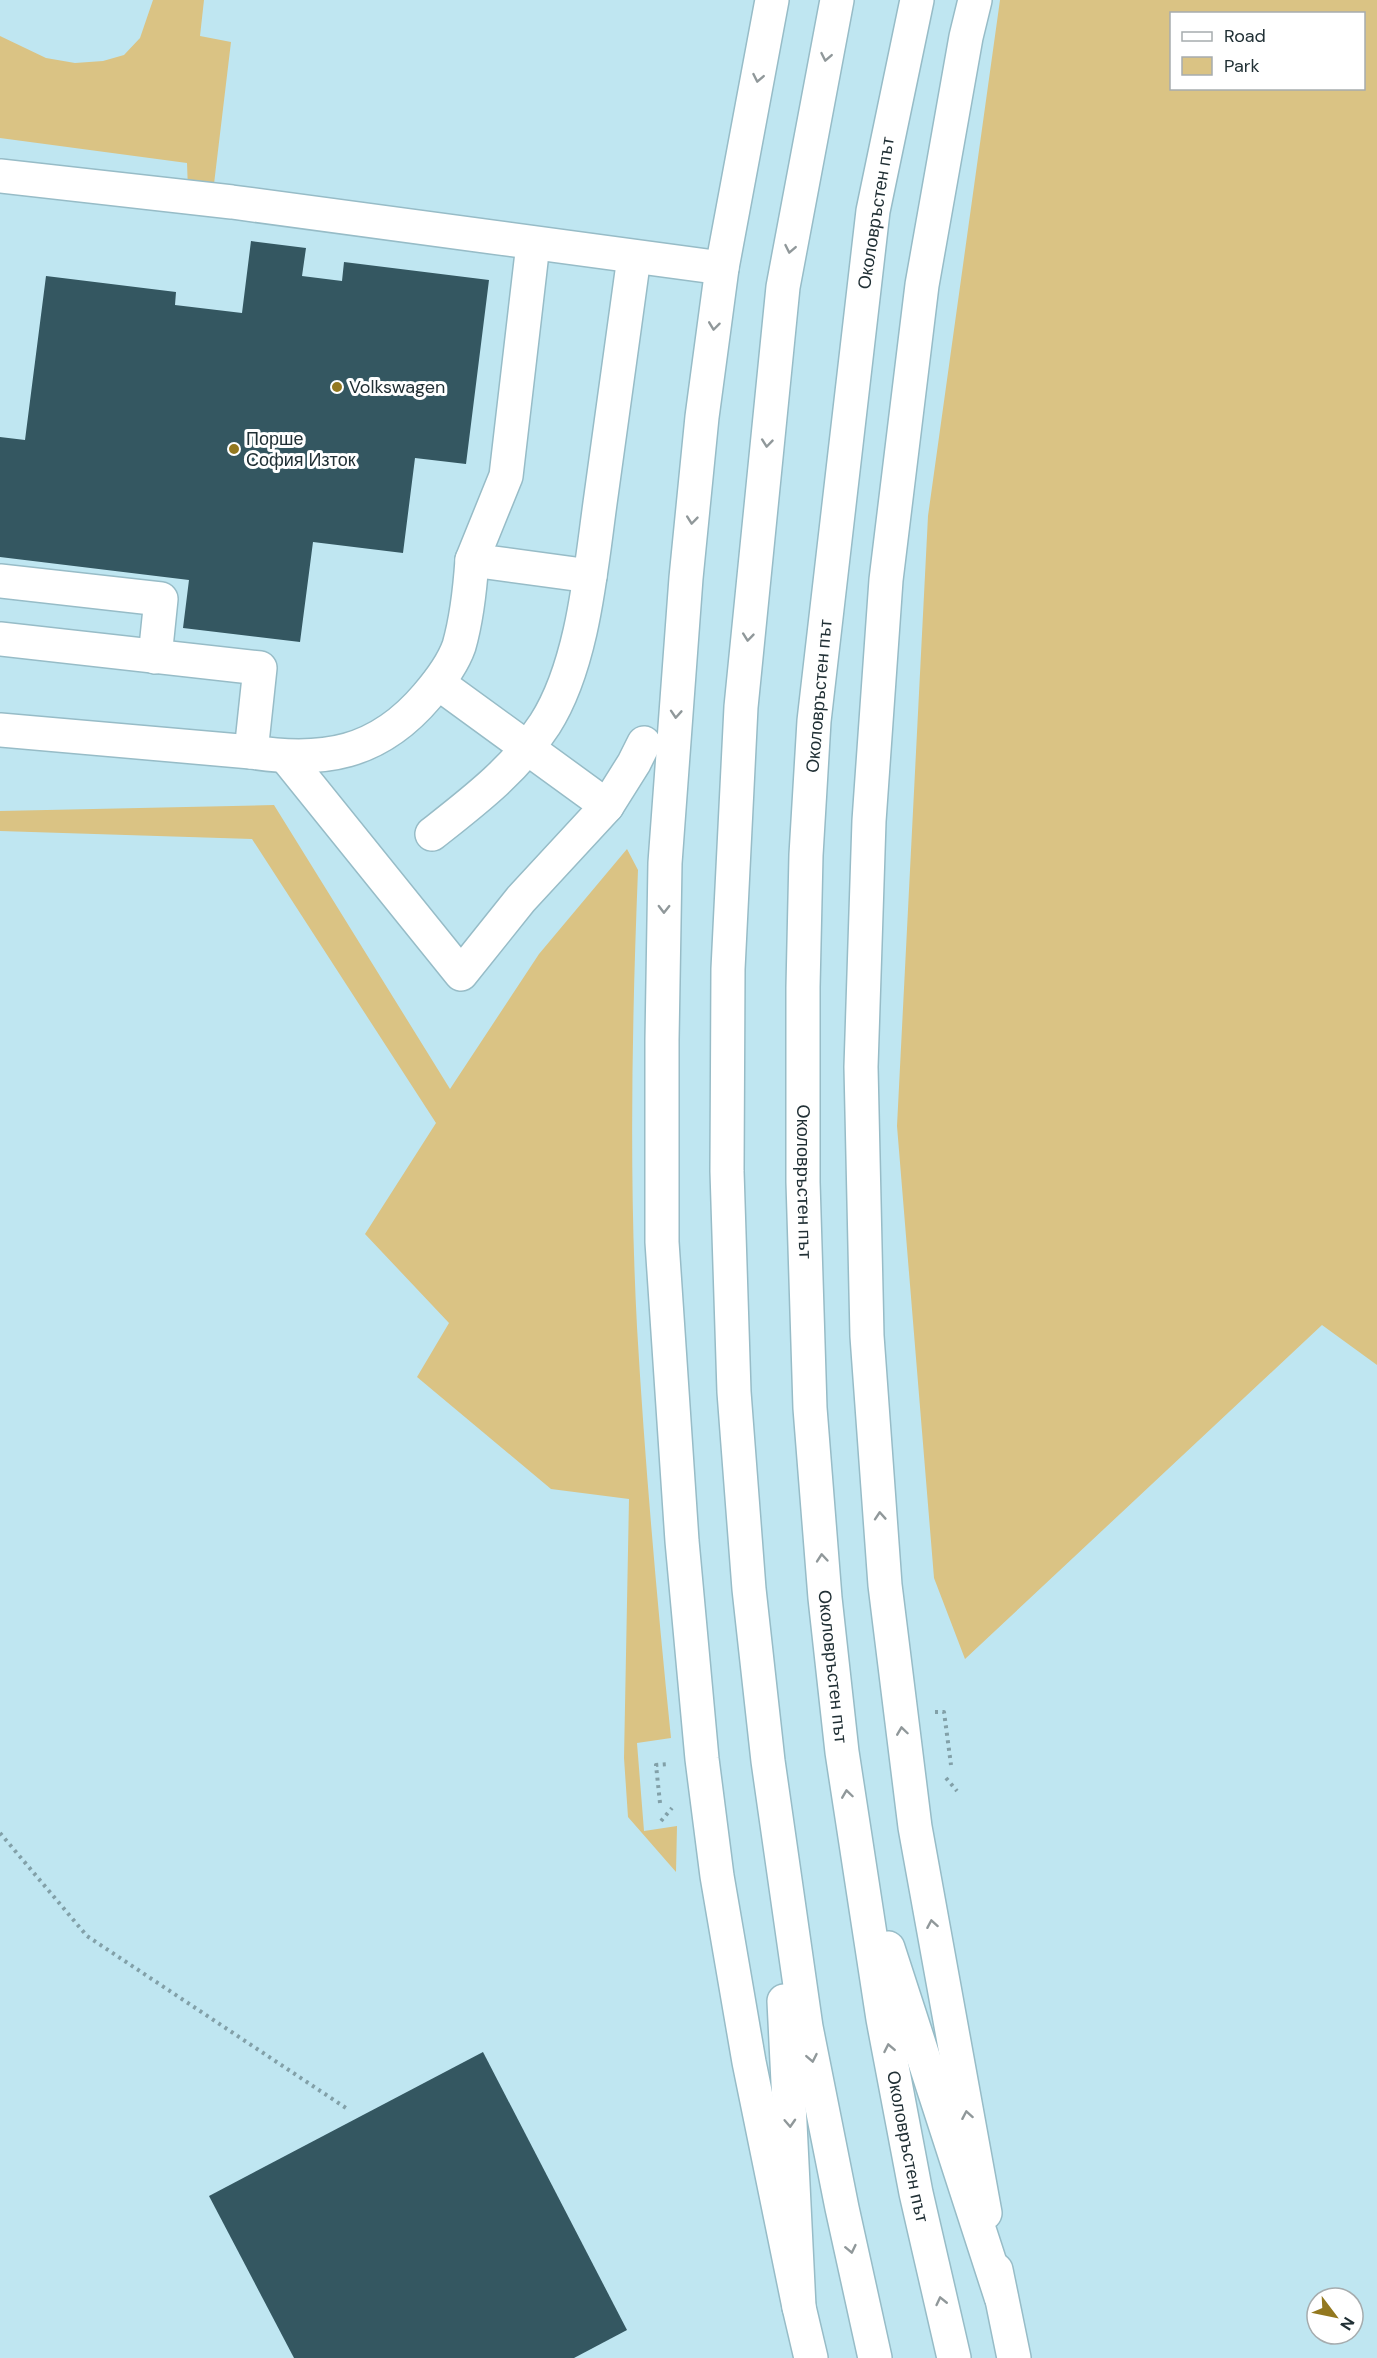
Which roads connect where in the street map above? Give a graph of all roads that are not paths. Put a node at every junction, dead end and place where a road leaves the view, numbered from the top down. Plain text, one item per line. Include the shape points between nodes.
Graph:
1 (772, 0) edge
2 (837, 0) edge
3 (917, 0) edge
4 (975, 0) edge
5 (1, 183) edge
6 (533, 244) junction
7 (634, 257) junction
8 (722, 268) junction
9 (472, 560) junction
10 (590, 576) junction
11 (0, 581) edge
12 (0, 639) edge
13 (155, 657) junction
14 (438, 683) junction
15 (0, 730) edge
16 (644, 743) dead end
17 (529, 748) junction
18 (251, 752) junction
19 (286, 757) junction
20 (607, 806) junction
21 (432, 834) dead end
22 (775, 1813) junction
23 (855, 1845) junction
24 (1001, 2297) junction
25 (799, 2307) junction
26 (812, 2358) edge
27 (875, 2358) edge
28 (954, 2358) edge
29 (1014, 2358) edge

1 -> 8 main road
2 -> 22 main road via 783,287 741,707 728,969 734,1392 749,1589
23 -> 3 main road, Околовръстен път via 827,1610 810,1408 803,1182 806,855 814,721 873,211
24 -> 4 main road via 915,1827 885,1585 867,1336 861,1067 869,821 886,580 922,285
5 - 6 main road via 232,202
6 - 7 main road
6 - 9 main road via 506,476
7 - 8 main road
7 - 10 main road
8 -> 25 main road via 687,567 665,863 662,1242 681,1541 702,1760 717,1876 749,2062
9 - 10 main road
9 - 14 main road via 468,607 458,648
10 - 17 main road via 564,686
11 - 13 main road via 161,599
12 - 13 main road
13 - 18 main road via 260,668
14 - 17 main road
14 - 19 main road via 414,712 384,734 351,750 318,757
15 - 18 main road
16 - 20 main road
17 - 20 main road
17 - 21 main road via 499,780
18 - 19 main road
19 - 20 main road via 461,974 520,899
22 -> 25 main road
22 -> 27 main road via 806,2027
23 - 24 main road
28 -> 23 main road, Околовръстен път via 905,2135
24 - 29 main road
25 - 26 main road

